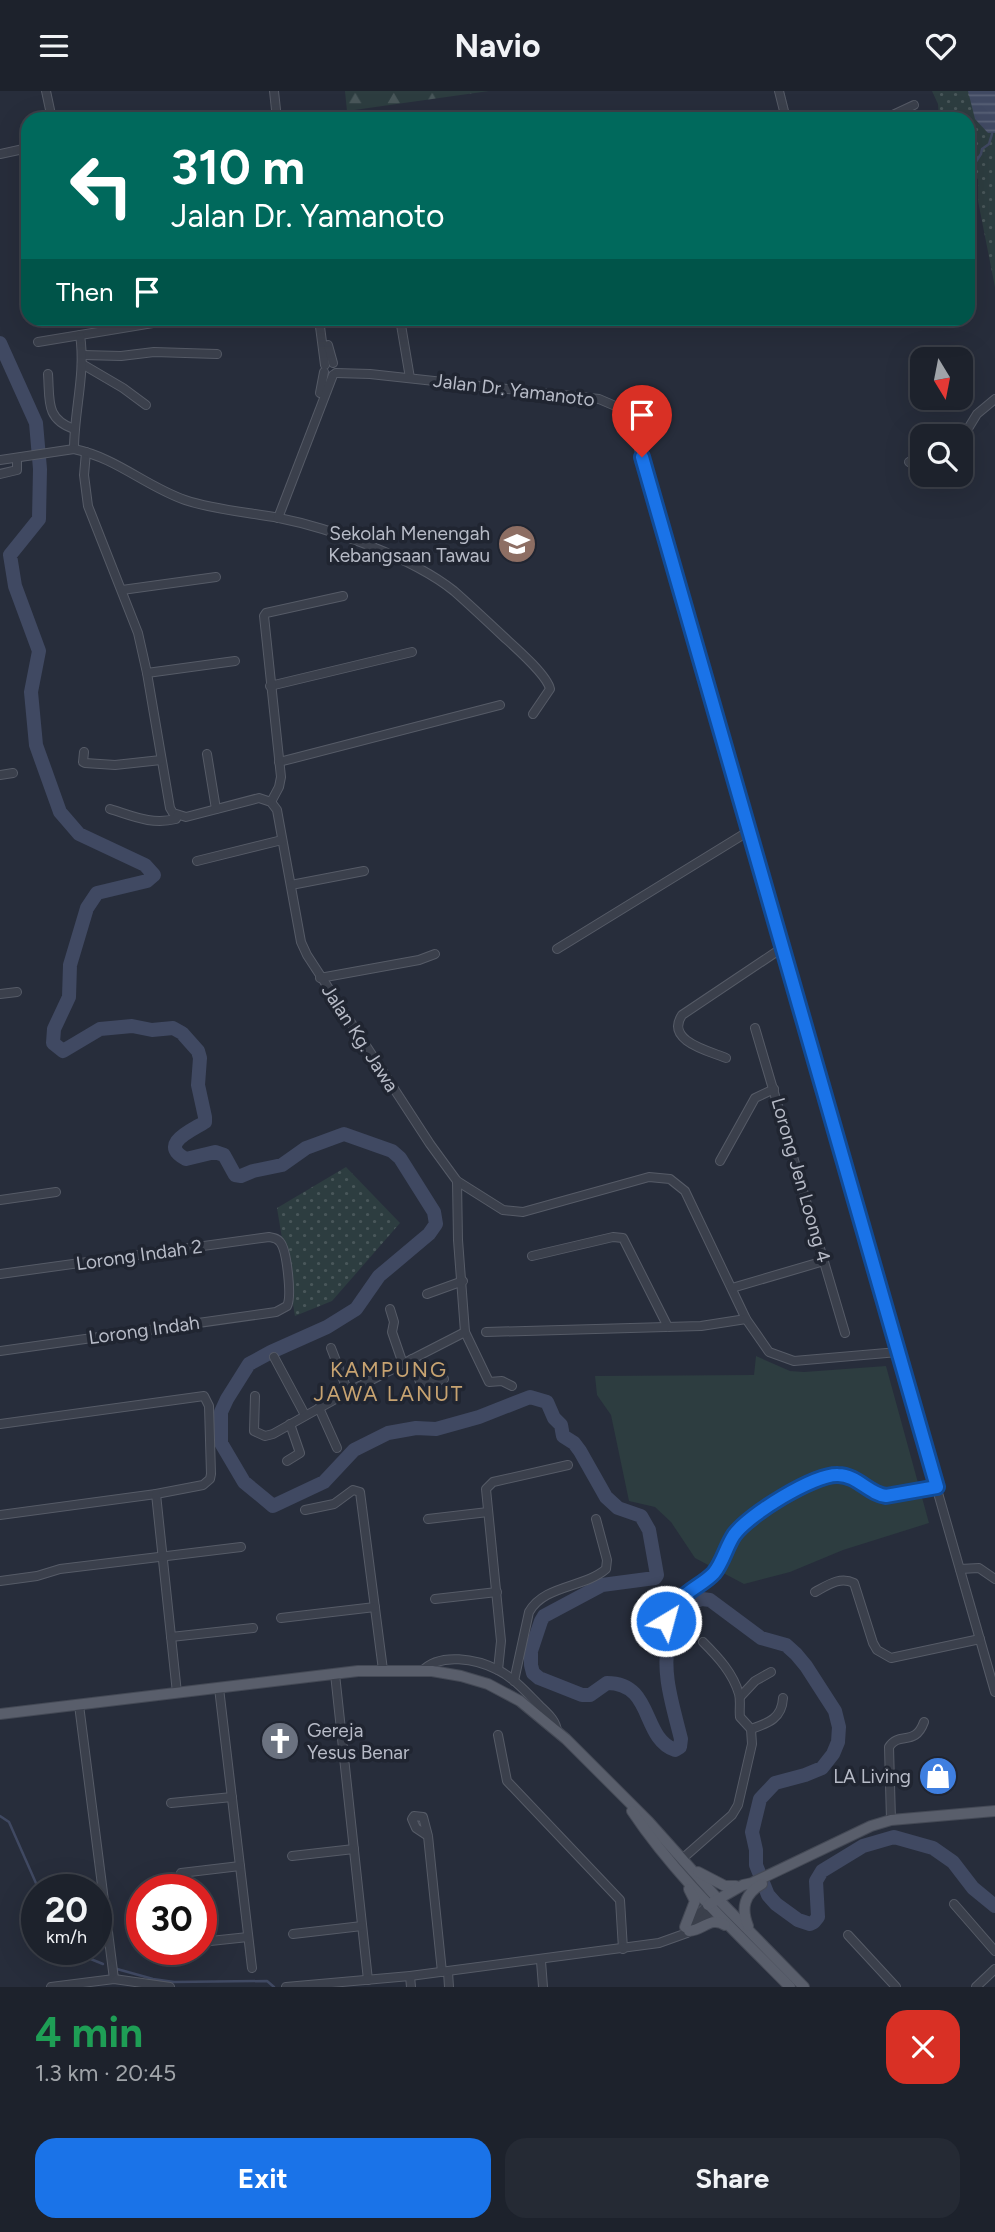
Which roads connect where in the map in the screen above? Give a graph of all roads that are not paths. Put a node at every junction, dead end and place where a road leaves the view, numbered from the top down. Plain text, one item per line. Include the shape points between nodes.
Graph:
1 (46, 91) edge
2 (274, 91) edge
3 (779, 91) edge
4 (914, 105) dead end
5 (50, 112) edge
6 (277, 112) edge
7 (784, 112) edge
8 (899, 112) edge
9 (21, 150) edge
10 (0, 154) edge
11 (135, 326) edge
12 (322, 326) edge
13 (401, 326) edge
14 (80, 335) junction
15 (38, 342) dead end
16 (216, 354) dead end
17 (83, 359) junction
18 (331, 369) junction
19 (48, 374) dead end
20 (410, 378) junction
21 (995, 399) edge
22 (146, 405) dead end
23 (971, 424) edge
24 (74, 429) junction
25 (75, 449) junction
26 (86, 452) junction
27 (17, 458) junction
28 (0, 460) edge
29 (0, 474) edge
30 (278, 518) junction
31 (216, 577) dead end
32 (122, 590) junction
33 (344, 596) dead end
34 (412, 653) dead end
35 (235, 661) dead end
36 (147, 673) junction
37 (270, 686) junction
38 (500, 705) dead end
39 (533, 713) dead end
40 (83, 752) dead end
41 (207, 754) dead end
42 (161, 760) junction
43 (279, 762) junction
44 (13, 773) dead end
45 (0, 775) edge
46 (271, 802) junction
47 (110, 809) dead end
48 (216, 809) junction
49 (178, 815) junction
50 (749, 831) junction
51 (282, 839) junction
52 (197, 861) dead end
53 (364, 871) dead end
54 (291, 885) junction
55 (782, 948) junction
56 (558, 949) dead end
57 (435, 954) dead end
58 (320, 978) junction
59 (17, 992) dead end
60 (0, 994) edge
61 (755, 1028) dead end
62 (726, 1058) dead end
63 (774, 1089) junction
64 (720, 1161) dead end
65 (457, 1181) junction
66 (56, 1192) dead end
67 (0, 1200) edge
68 (532, 1256) dead end
69 (824, 1261) junction
70 (0, 1274) edge
71 (463, 1281) junction
72 (732, 1288) junction
73 (427, 1294) dead end
74 (287, 1306) joint
75 (390, 1309) dead end
76 (746, 1319) junction
77 (668, 1327) junction
78 (465, 1332) junction
79 (486, 1332) dead end
80 (845, 1333) dead end
81 (331, 1348) dead end
82 (0, 1351) edge
83 (898, 1352) junction
84 (274, 1357) dead end
85 (408, 1361) junction
86 (444, 1379) dead end
87 (512, 1386) dead end
88 (348, 1392) junction
89 (255, 1396) dead end
90 (318, 1408) junction
91 (305, 1415) junction
92 (0, 1424) edge
93 (290, 1424) junction
94 (337, 1448) dead end
95 (287, 1461) dead end
96 (568, 1465) dead end
97 (937, 1487) junction
98 (156, 1494) junction
99 (305, 1510) dead end
100 (488, 1512) junction
101 (0, 1515) edge
102 (428, 1519) dead end
103 (596, 1519) dead end
104 (241, 1547) dead end
105 (162, 1556) junction
106 (960, 1569) junction
107 (995, 1579) edge
108 (0, 1581) edge
109 (496, 1592) junction
110 (815, 1592) dead end
111 (435, 1599) dead end
112 (375, 1607) junction
113 (281, 1618) dead end
114 (666, 1621) dead end
115 (253, 1627) dead end
116 (171, 1637) junction
117 (980, 1639) junction
118 (703, 1642) dead end
119 (383, 1670) junction
120 (498, 1670) junction
121 (422, 1671) junction
122 (771, 1672) dead end
123 (335, 1674) junction
124 (514, 1681) junction
125 (219, 1688) junction
126 (995, 1692) edge
127 (177, 1693) junction
128 (740, 1697) junction
129 (783, 1698) dead end
130 (79, 1705) junction
131 (0, 1713) edge
132 (924, 1722) dead end
133 (751, 1729) junction
134 (557, 1731) junction
135 (498, 1735) dead end
136 (232, 1797) junction
137 (172, 1803) dead end
138 (995, 1811) edge
139 (891, 1821) junction
140 (428, 1836) dead end
141 (354, 1849) junction
142 (292, 1856) dead end
143 (682, 1865) junction
144 (240, 1867) junction
145 (181, 1873) dead end
146 (749, 1885) junction
147 (715, 1904) junction
148 (954, 1904) dead end
149 (362, 1926) junction
150 (684, 1931) junction
151 (293, 1934) dead end
152 (746, 1935) junction
153 (848, 1935) dead end
154 (248, 1937) junction
155 (217, 1941) edge
156 (623, 1949) junction
157 (995, 1951) edge
158 (541, 1961) junction
159 (252, 1968) dead end
160 (995, 1969) edge
161 (445, 1972) junction
162 (410, 1976) junction
163 (114, 1979) junction
164 (368, 1980) junction
165 (51, 1987) edge
166 (170, 1987) edge
167 (286, 1987) edge
168 (411, 1987) edge
169 (449, 1987) edge
170 (543, 1987) edge
171 (790, 1987) edge
172 (804, 1987) edge
173 (896, 1987) edge
174 (976, 1987) edge

1 - 5 street
2 - 6 street
3 - 7 street
4 - 8 street
9 - 10 street
11 - 14 street
12 - 18 street
13 - 20 street
14 - 15 street
14 - 17 street
16 - 17 street via 154,352
17 - 22 street
17 - 24 street
18 - 20 street, Jalan Dr. Yamanoto
18 - 30 street
19 - 24 street via 55,419
20 - 50 street, Jalan Dr. Yamanoto via 599,399 627,415
21 - 23 street
24 - 25 street
25 - 26 street
25 - 27 street
26 - 30 street via 185,500
26 - 32 street via 88,506
27 - 28 street
27 - 29 street via 17,470
30 - 39 street via 341,534 420,569 453,591 548,682 550,689
31 - 32 street
32 - 36 street
33 - 37 street via 266,613
34 - 37 street
35 - 36 street
36 - 42 street
37 - 43 street
38 - 43 street
40 - 42 street via 85,763
41 - 48 street
42 - 49 street via 170,808
43 - 46 street via 279,787
44 - 45 street
46 - 48 street via 259,798
46 - 51 street, Jalan Kg. Jawa
47 - 49 street via 148,821 176,819
48 - 49 street
50 - 55 street, Jalan Dr. Yamanoto
50 - 56 street
51 - 52 street
51 - 54 street, Jalan Kg. Jawa
53 - 54 street
54 - 58 street, Jalan Kg. Jawa via 301,942
55 - 62 street via 678,1021 688,1043
55 - 83 street, Jalan Dr. Yamanoto
57 - 58 street
58 - 65 street, Jalan Kg. Jawa
59 - 60 street
61 - 63 street, Lorong Jen Loong 4
63 - 64 street via 755,1098
63 - 69 street, Lorong Jen Loong 4
65 - 71 street
65 - 72 street, Jalan Kg. Jawa via 494,1206 523,1212 635,1180 670,1179 685,1191
66 - 67 street
68 - 77 street via 623,1238
69 - 72 street
69 - 80 street, Lorong Jen Loong 4
70 - 74 street, Lorong Indah 2 via 269,1237 283,1248 290,1293
71 - 73 street
71 - 78 street
72 - 76 street, Jalan Kg. Jawa
74 - 82 street, Lorong Indah via 276,1312
75 - 85 street via 392,1332
76 - 77 street
76 - 83 street, Jalan Kg. Jawa via 769,1352 785,1359
77 - 79 street
78 - 85 street
78 - 87 street via 489,1382
81 - 88 street
83 - 97 street, Jalan Dr. Yamanoto
84 - 91 street
85 - 86 street via 424,1384
85 - 88 street
88 - 90 street
89 - 93 street via 254,1431 265,1436
90 - 91 street
90 - 94 street
91 - 93 street
92 - 98 street via 204,1396 209,1406 210,1479 203,1485
93 - 95 street via 300,1453
96 - 100 street via 488,1485
97 - 106 street, Jalan Dr. Yamanoto
97 - 114 street via 886,1496 841,1474 811,1480 744,1524 713,1574 680,1599
98 - 101 street
98 - 105 street
99 - 112 street via 334,1504 353,1490 360,1492
100 - 102 street
100 - 109 street
103 - 124 street via 606,1569 533,1605
104 - 105 street
105 - 108 street
105 - 116 street
106 - 107 street via 979,1568
106 - 117 street, Jalan Dr. Yamanoto
109 - 111 street
109 - 120 street via 501,1641
110 - 117 street via 835,1581 854,1583 873,1643 891,1658
112 - 113 street
112 - 119 street
115 - 116 street
116 - 127 street
117 - 126 street, Jalan Dr. Yamanoto
118 - 128 street via 722,1662
119 - 121 main road
119 - 123 main road
120 - 121 street via 453,1659 429,1664
120 - 124 street
121 - 134 main road via 461,1676 503,1690
122 - 128 street
123 - 125 main road
123 - 141 street
124 - 134 street via 556,1723
125 - 127 main road
125 - 136 street
127 - 130 main road
128 - 133 street via 740,1717
129 - 133 street via 777,1717
130 - 131 main road
130 - 163 street
132 - 139 street via 913,1738 896,1740 888,1747
133 - 143 street via 751,1754 738,1805
134 - 143 main road
135 - 156 street via 507,1781 620,1900
136 - 137 street
136 - 144 street
138 - 139 main road
139 - 146 main road via 871,1826
140 - 161 street
141 - 142 street
141 - 149 street
143 - 146 main road via 725,1886
143 - 147 main road
143 - 150 main road via 695,1901
144 - 145 street
144 - 154 street
146 - 147 main road
146 - 152 main road via 744,1906
147 - 150 street
147 - 152 main road
148 - 157 street
149 - 151 street
149 - 164 street
150 - 152 main road via 718,1921
150 - 156 street via 659,1943
152 - 171 main road
152 - 172 main road
153 - 173 street
154 - 155 street
154 - 159 street
156 - 158 street
158 - 161 street
158 - 170 street
160 - 174 street
161 - 162 street
161 - 169 street
162 - 164 street
162 - 168 street
163 - 165 street
163 - 166 street
164 - 167 street

